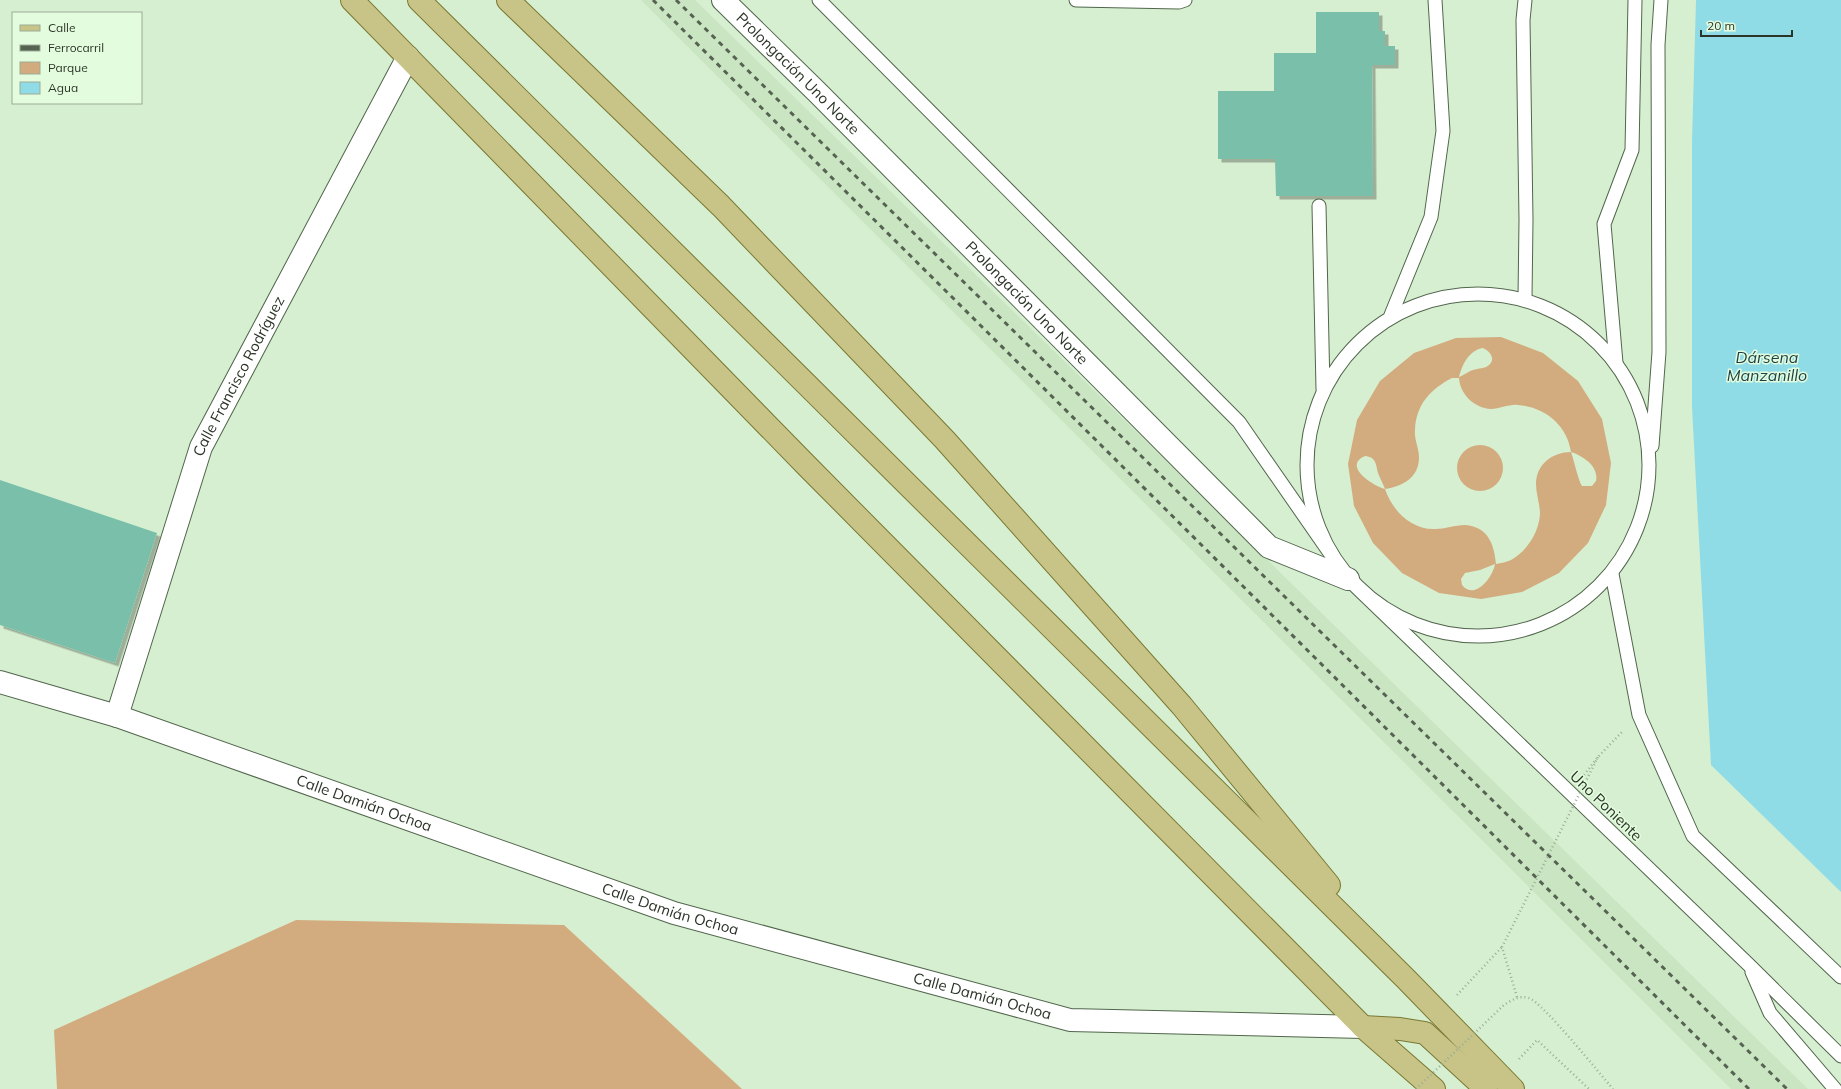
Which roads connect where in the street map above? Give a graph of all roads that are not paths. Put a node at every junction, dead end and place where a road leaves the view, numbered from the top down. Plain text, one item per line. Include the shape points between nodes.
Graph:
1 (352, 0) edge
2 (419, 0) edge
3 (508, 0) edge
4 (723, 0) edge
5 (819, 0) edge
6 (1076, 0) edge
7 (1435, 0) edge
8 (1525, 0) edge
9 (1635, 0) edge
10 (1661, 0) edge
11 (1180, 1) edge
12 (408, 57) junction
13 (1319, 206) dead end
14 (1525, 299) junction
15 (1391, 315) junction
16 (1616, 363) junction
17 (1322, 389) junction
18 (1650, 470) junction
19 (1612, 574) junction
20 (1348, 579) junction
21 (0, 682) edge
22 (117, 716) junction
23 (1749, 965) junction
24 (1841, 977) edge
25 (1406, 979) junction
26 (1363, 1027) junction
27 (1841, 1056) edge
28 (1434, 1089) edge
29 (1486, 1089) edge
30 (1513, 1089) edge
31 (1835, 1089) edge

1 - 12 main road
2 - 25 main road
3 - 25 main road via 721,206 945,440 1182,706
4 - 20 street, Prolongación Uno Norte via 818,92 1269,547
5 - 20 lane via 1239,422
6 - 11 lane
7 - 15 lane via 1443,131 1431,217
8 - 14 lane
9 - 16 lane via 1632,150 1604,224
10 - 18 lane via 1658,45 1659,352
12 - 22 street, Calle Francisco Rodríguez via 201,447
12 - 26 main road via 806,465
13 - 17 lane
14 - 15 lane, Uno Poniente via 1479,292 1434,298
14 - 16 lane, Uno Poniente via 1576,324
15 - 17 lane, Uno Poniente via 1351,347
16 - 18 lane, Uno Poniente via 1642,414
17 - 20 lane, Uno Poniente via 1307,437 1306,488 1321,536
18 - 19 lane, Uno Poniente via 1640,525
19 - 20 lane, Uno Poniente via 1568,614 1512,635 1452,636 1395,617
19 - 24 lane via 1639,715 1693,836
20 - 23 lane, Uno Poniente
21 - 22 street, Calle Damián Ochoa
22 - 26 street, Calle Damián Ochoa via 674,913 1070,1020
23 - 27 lane, Uno Poniente
23 - 31 lane via 1770,1013
25 - 30 main road
26 - 28 main road
26 - 29 main road via 1425,1033

